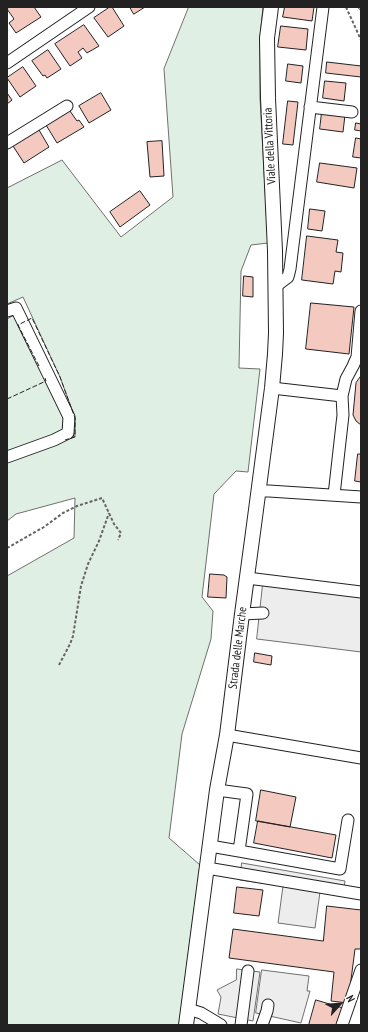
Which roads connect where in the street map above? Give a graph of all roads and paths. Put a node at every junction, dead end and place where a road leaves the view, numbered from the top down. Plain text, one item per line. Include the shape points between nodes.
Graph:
1 (89, 7) edge
2 (271, 7) edge
3 (322, 7) edge
4 (346, 7) edge
5 (361, 40) edge
6 (7, 63) edge
7 (67, 106) dead end
8 (310, 107) junction
9 (352, 112) dead end
10 (7, 143) edge
11 (276, 286) junction
12 (7, 311) edge
13 (361, 312) edge
14 (272, 388) junction
15 (342, 396) junction
16 (7, 457) edge
17 (259, 491) junction
18 (334, 495) junction
19 (361, 498) edge
20 (109, 513) junction
21 (118, 540) dead end
22 (7, 548) edge
23 (247, 578) junction
24 (361, 592) edge
25 (263, 613) dead end
26 (242, 614) junction
27 (59, 664) dead end
28 (227, 735) junction
29 (361, 758) edge
30 (217, 790) junction
31 (348, 820) dead end
32 (210, 846) junction
33 (239, 850) junction
34 (207, 868) junction
35 (361, 894) edge
36 (361, 970) edge
37 (248, 971) dead end
38 (268, 1005) dead end
39 (188, 1009) junction
40 (188, 1025) edge
41 (221, 1025) edge
42 (241, 1025) edge
43 (262, 1025) edge
44 (342, 1025) edge

1 - 6 street
2 - 11 main road, Viale della Vittoria via 268,98
3 - 8 street
4 - 5 path
7 - 10 street
8 - 9 street
8 - 11 street via 290,269 288,277
11 - 14 main road, Strada delle Marche via 276,347
12 - 16 street via 16,308 69,417 68,433
13 - 15 street via 357,357 346,379
14 - 15 street
14 - 17 main road, Strada delle Marche
15 - 18 street via 343,415
17 - 18 street
17 - 23 main road, Strada delle Marche
18 - 19 street
20 - 21 path via 121,534
20 - 22 path via 102,498 77,506
20 - 27 path via 81,586 73,636
23 - 24 street
23 - 26 main road, Strada delle Marche
25 - 26 street
26 - 28 main road, Strada delle Marche
28 - 29 street
28 - 30 main road, Strada delle Marche
30 - 32 main road, Strada delle Marche
30 - 33 street via 246,794
31 - 33 street via 340,869
32 - 33 street
32 - 34 main road, Strada delle Marche
34 - 35 street
34 - 39 main road, Strada delle Marche
36 - 44 street
37 - 42 street
38 - 43 street
39 - 40 main road, Strada delle Marche
39 - 41 street via 201,1013

